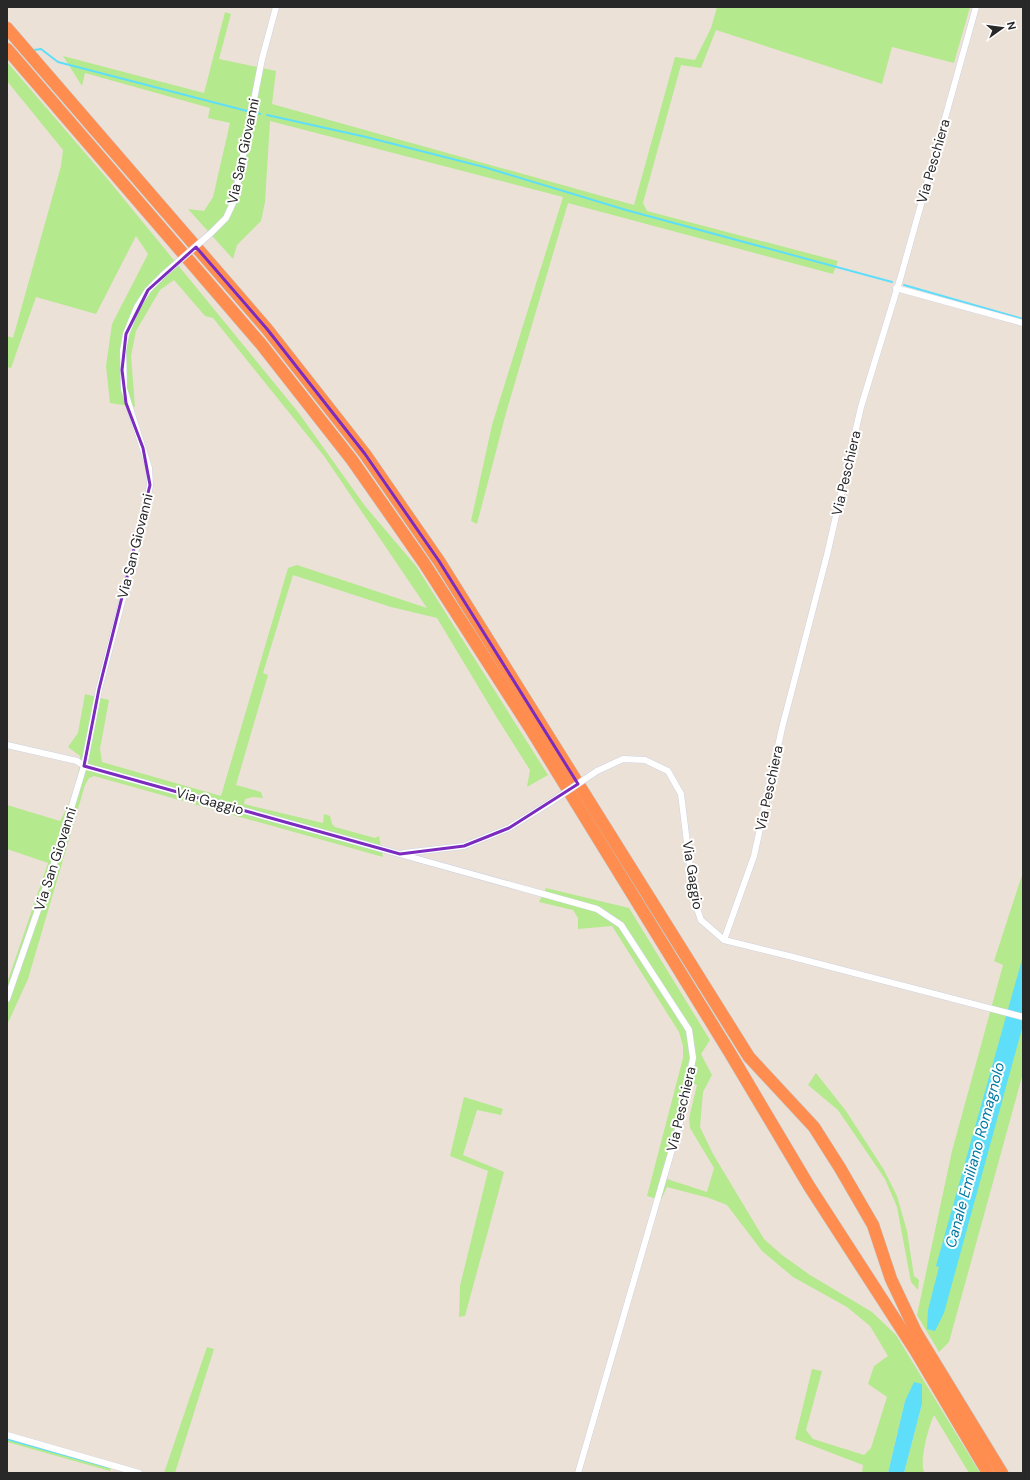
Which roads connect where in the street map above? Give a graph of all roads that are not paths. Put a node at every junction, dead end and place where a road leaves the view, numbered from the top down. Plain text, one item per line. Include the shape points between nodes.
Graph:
1 (276, 7) edge
2 (976, 7) edge
3 (7, 28) edge
4 (7, 49) edge
5 (896, 288) junction
6 (1023, 323) edge
7 (7, 745) edge
8 (84, 766) junction
9 (400, 854) junction
10 (413, 858) joint
11 (724, 940) junction
12 (7, 998) edge
13 (1023, 1017) edge
14 (7, 1435) edge
15 (139, 1473) edge
16 (578, 1473) edge
17 (988, 1473) edge
18 (1002, 1473) edge

1 - 8 street, Via San Giovanni, bridge via 262,59 234,201 226,218 148,290 137,307 126,334 123,351 124,389 131,418 149,468 150,486 99,689
2 - 5 street, Via Peschiera
3 - 18 highway via 267,329 370,460 439,561 749,1057 814,1127 840,1168 873,1225 891,1279 916,1332
4 - 17 highway via 261,344 352,460 415,550 530,728 809,1186 915,1350
5 - 6 street
5 - 11 street, Via Peschiera via 861,407 825,562 782,728 754,856
7 - 8 street, Via Gaggio via 78,761
8 - 9 street, Via Gaggio
8 - 12 street, Via San Giovanni via 55,862
9 - 10 street, Via Gaggio
9 - 11 street, Via Gaggio, bridge via 464,846 509,828 597,771 623,759 645,760 668,771 681,794 694,900 701,920
10 - 16 street, Via Peschiera via 597,909 621,925 688,1030 693,1058 680,1122
11 - 13 street, Via Gaggio
14 - 15 street

